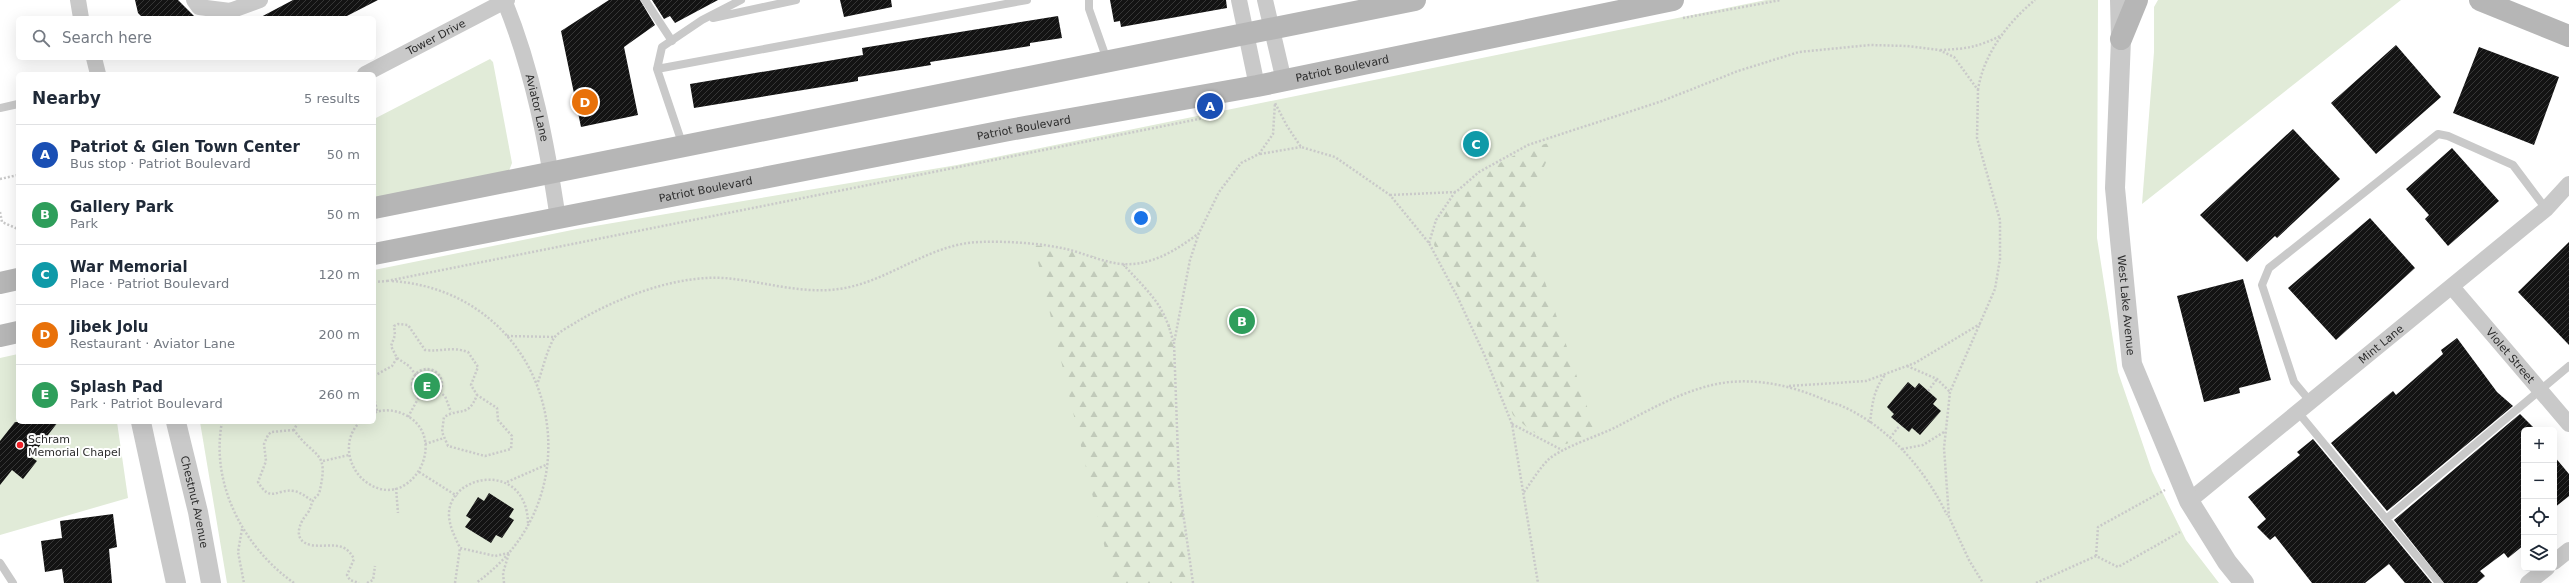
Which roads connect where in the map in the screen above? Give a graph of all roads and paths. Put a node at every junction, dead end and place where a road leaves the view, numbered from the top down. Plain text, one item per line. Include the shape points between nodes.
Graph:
1 (194, 0) edge
2 (260, 0) edge
3 (505, 0) edge
4 (645, 0) edge
5 (741, 0) edge
6 (796, 0) edge
7 (1027, 0) edge
8 (1089, 0) edge
9 (1239, 0) edge
10 (1265, 0) edge
11 (1415, 0) edge
12 (1781, 0) edge
13 (2035, 0) edge
14 (2120, 0) edge
15 (2137, 0) edge
16 (2480, 0) edge
17 (1674, 10) edge
18 (702, 20) junction
19 (1272, 28) junction
20 (1246, 32) junction
21 (2003, 34) junction
22 (2569, 36) edge
23 (2121, 39) junction
24 (672, 41) junction
25 (1939, 50) junction
26 (87, 60) edge
27 (94, 60) edge
28 (1107, 60) junction
29 (657, 69) junction
30 (90, 72) edge
31 (98, 72) edge
32 (369, 72) edge
33 (1257, 86) junction
34 (1978, 90) junction
35 (1283, 91) junction
36 (1275, 103) junction
37 (16, 104) edge
38 (1268, 105) dead end
39 (0, 108) edge
40 (1219, 115) dead end
41 (684, 147) junction
42 (1302, 147) junction
43 (1259, 154) junction
44 (551, 174) junction
45 (16, 175) edge
46 (0, 179) edge
47 (2569, 184) edge
48 (1456, 192) junction
49 (1390, 195) junction
50 (376, 208) edge
51 (2546, 209) junction
52 (0, 212) edge
53 (558, 219) junction
54 (16, 228) edge
55 (1199, 233) junction
56 (1429, 243) junction
57 (376, 254) edge
58 (1122, 264) junction
59 (16, 279) edge
60 (387, 281) junction
61 (376, 282) edge
62 (0, 283) edge
63 (2452, 287) junction
64 (1980, 323) junction
65 (16, 332) edge
66 (0, 336) edge
67 (507, 336) junction
68 (555, 337) junction
69 (1174, 343) junction
70 (397, 358) junction
71 (1907, 366) junction
72 (2569, 366) edge
73 (1886, 374) junction
74 (376, 375) edge
75 (416, 375) junction
76 (1937, 379) junction
77 (538, 382) junction
78 (1787, 387) junction
79 (1928, 391) dead end
80 (2540, 391) junction
81 (440, 392) junction
82 (1950, 392) junction
83 (478, 395) junction
84 (419, 396) junction
85 (2310, 400) junction
86 (2297, 411) junction
87 (376, 412) edge
88 (451, 412) junction
89 (408, 417) junction
90 (1870, 423) junction
91 (141, 424) edge
92 (176, 424) edge
93 (222, 424) edge
94 (297, 424) edge
95 (359, 424) edge
96 (1512, 424) junction
97 (2569, 424) edge
98 (1900, 425) dead end
99 (294, 430) junction
100 (1944, 432) junction
101 (444, 438) junction
102 (1890, 438) junction
103 (425, 444) junction
104 (1902, 449) junction
105 (1562, 450) junction
106 (349, 455) junction
107 (322, 461) junction
108 (548, 464) junction
109 (419, 472) junction
110 (506, 483) junction
111 (2170, 487) dead end
112 (396, 488) junction
113 (1524, 492) junction
114 (457, 496) junction
115 (311, 500) junction
116 (2189, 501) junction
117 (398, 514) dead end
118 (1948, 517) junction
119 (2386, 519) junction
120 (528, 526) junction
121 (242, 529) junction
122 (2180, 532) dead end
123 (460, 548) junction
124 (2569, 550) edge
125 (509, 553) junction
126 (2096, 556) junction
127 (2557, 560) edge
128 (0, 564) edge
129 (376, 566) dead end
130 (2543, 571) edge
131 (13, 583) edge
132 (176, 583) edge
133 (211, 583) edge
134 (244, 583) edge
135 (294, 583) edge
136 (359, 583) edge
137 (367, 583) edge
138 (456, 583) edge
139 (476, 583) edge
140 (504, 583) edge
141 (1193, 583) edge
142 (1538, 583) edge
143 (1983, 583) edge
144 (2036, 583) edge
145 (2244, 583) edge
146 (2439, 583) edge
147 (2528, 583) edge

1 - 2 street via 200,8 230,11
3 - 32 street, Tower Drive
3 - 44 street, Aviator Lane via 530,78
4 - 24 lane
5 - 18 lane
6 - 18 lane
7 - 29 lane
8 - 28 lane via 1089,9
9 - 20 street
10 - 19 street
11 - 19 main road
12 - 17 path
13 - 21 path
14 - 23 street, West Lake Avenue
15 - 23 main road
16 - 22 main road
17 - 35 main road, Patriot Boulevard
18 - 24 lane
19 - 20 main road
19 - 35 street
20 - 28 main road
20 - 33 street
21 - 25 path via 1983,45
21 - 34 path via 1988,57 1980,75
23 - 116 street, West Lake Avenue via 2115,188 2132,364
24 - 29 lane via 662,47
25 - 34 path via 1954,57
25 - 48 path via 1870,45 1799,52 1528,145 1479,172
26 - 30 street
27 - 31 street
28 - 41 main road
29 - 41 lane
33 - 35 main road, Patriot Boulevard
33 - 53 main road, Patriot Boulevard via 1010,130
34 - 64 path via 1977,138 2000,220 2000,260 1995,289
35 - 36 path
36 - 38 path
36 - 42 path
36 - 43 path via 1273,134
37 - 39 lane
40 - 60 path
41 - 44 main road
42 - 43 path
42 - 49 path via 1335,157
43 - 55 path via 1241,163 1219,192
44 - 50 main road
44 - 53 street, Aviator Lane
45 - 46 path
47 - 51 street, Mint Lane
48 - 49 path
48 - 56 path via 1436,220
49 - 56 path
51 - 63 street, Mint Lane
51 - 85 lane via 2513,165 2438,134 2269,268 2262,285 2294,382
52 - 54 path via 2,222
53 - 57 main road, Patriot Boulevard
55 - 58 path via 1179,248 1150,261
55 - 69 path via 1190,260
56 - 96 path via 1474,333
58 - 68 path via 1064,249 977,242 930,253 864,284 837,289 808,289 732,279 697,280 663,286 633,294 597,310
58 - 69 path via 1157,301 1168,319
59 - 62 main road
60 - 61 path
60 - 67 path via 421,285 453,296 482,313
63 - 80 street, Violet Street
63 - 85 street, Mint Lane
64 - 71 path via 1938,351
64 - 82 path
65 - 66 main road
67 - 68 path
67 - 77 path
68 - 77 path
69 - 141 path via 1179,484
70 - 74 path via 392,366
70 - 75 path via 409,366
70 - 83 path via 391,346 395,335 394,326 398,324 408,325 425,350 436,351 449,347 468,352 478,367 471,385
71 - 73 path
71 - 76 path
72 - 80 lane
73 - 78 path via 1866,381
73 - 90 path via 1878,385
75 - 81 path via 425,370 434,372 442,383
75 - 84 path via 413,389
76 - 79 path
76 - 82 path
77 - 108 path via 547,420
78 - 90 path via 1845,407
78 - 105 path via 1756,382 1729,382 1700,390 1672,399 1597,436
80 - 97 street, Violet Street
80 - 119 lane
81 - 84 path via 433,398
81 - 88 path via 445,396
82 - 100 path
83 - 88 path via 473,407 465,412
83 - 101 path via 497,408 498,420 512,436 511,449 485,456 470,450 450,448
84 - 89 path
85 - 86 street, Mint Lane
86 - 116 street, Mint Lane
86 - 119 lane
87 - 89 path via 396,411
88 - 101 path via 444,417 442,424
89 - 103 path via 421,430
90 - 102 path
91 - 132 street
92 - 133 street, Chestnut Avenue via 198,512
93 - 121 path via 220,453 224,480 231,505
94 - 99 path
95 - 106 path via 351,435
96 - 105 path
96 - 113 path
98 - 102 path
99 - 107 path via 316,450
99 - 115 path via 271,432 268,436 264,444 266,460 258,482 265,492 270,494 295,491
100 - 104 path via 1924,445
100 - 118 path
101 - 103 path
102 - 104 path
103 - 109 path via 424,462
104 - 118 path via 1937,493
105 - 113 path via 1547,460
106 - 107 path
106 - 112 path via 352,468 360,479 371,486 383,489
107 - 115 path via 324,467 319,494
108 - 110 path
108 - 120 path via 540,499
109 - 112 path
109 - 114 path
110 - 114 path via 488,479 475,482 463,488
110 - 120 path via 523,498 528,509
111 - 126 path via 2098,527
112 - 117 path
113 - 142 path
114 - 123 path via 449,514 452,530
115 - 136 path via 308,513 298,526 299,536 311,545 334,544 344,547 354,559 347,575 350,580
116 - 145 street, West Lake Avenue via 2227,562
118 - 143 path
119 - 146 lane
120 - 125 path
121 - 134 path via 238,552
121 - 135 path via 259,553
122 - 126 path via 2118,567
123 - 125 path via 495,556
123 - 138 path
124 - 127 street
125 - 139 path
125 - 140 path
126 - 144 path
128 - 131 lane
129 - 137 path via 373,580
130 - 147 street

